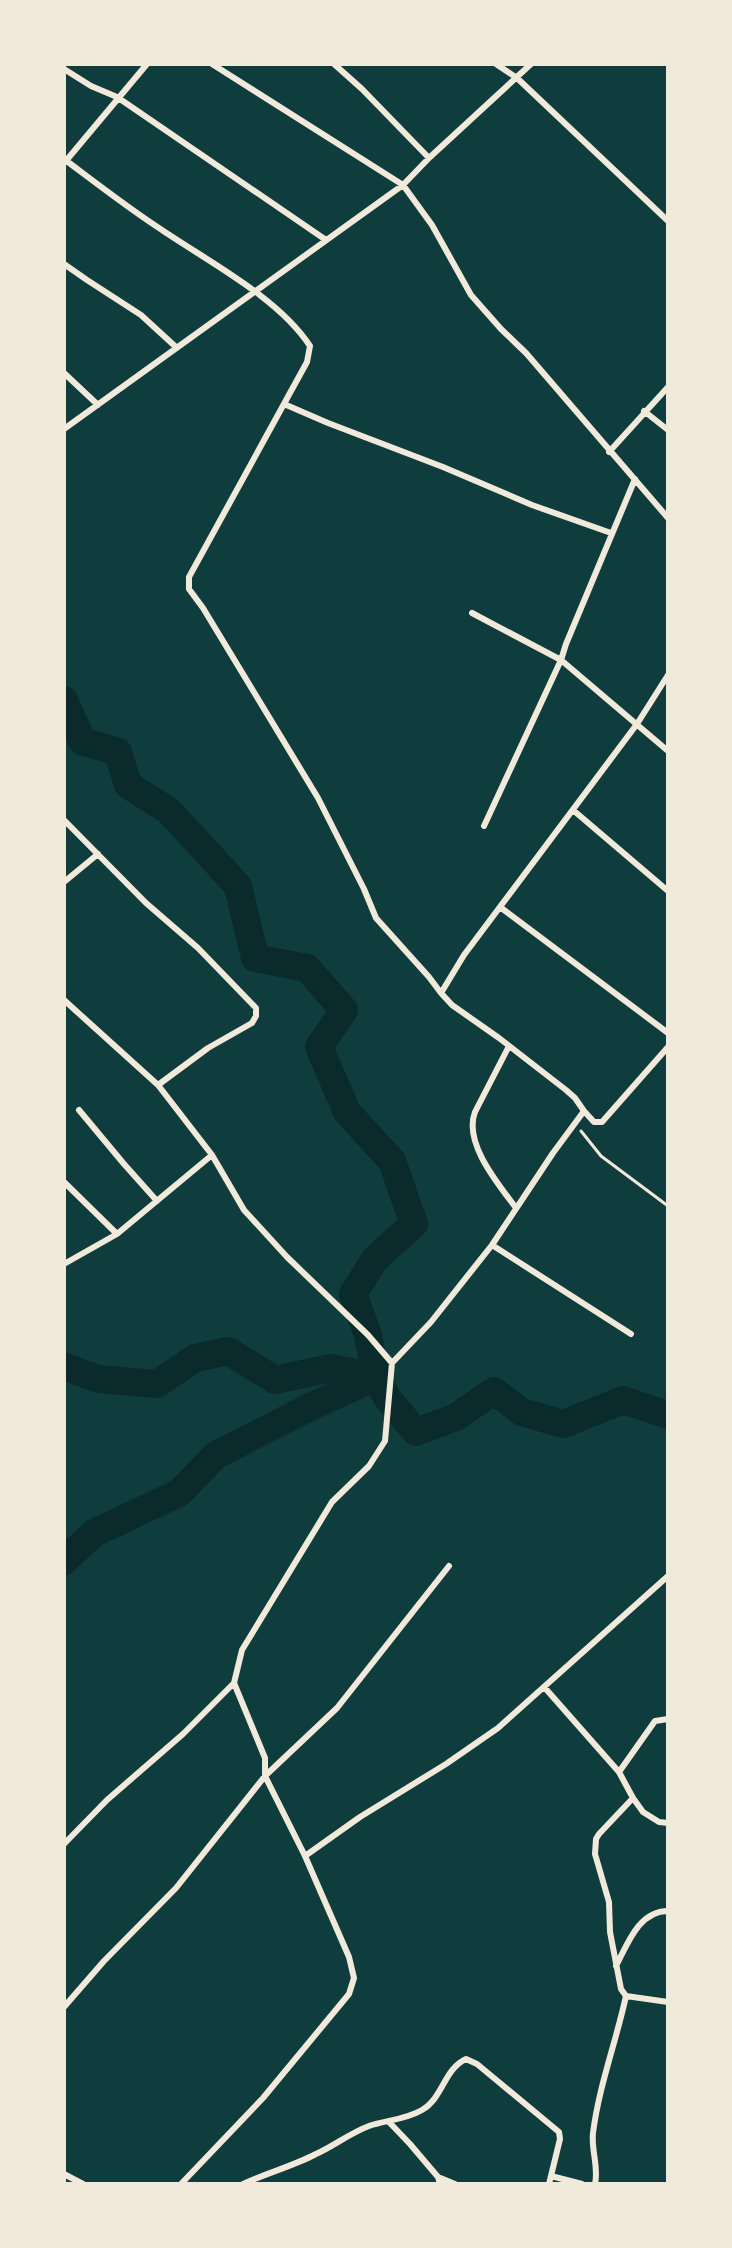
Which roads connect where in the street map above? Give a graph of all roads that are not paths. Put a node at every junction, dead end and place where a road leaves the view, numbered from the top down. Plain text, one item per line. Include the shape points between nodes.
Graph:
1 (147, 64) edge
2 (212, 64) edge
3 (334, 64) edge
4 (496, 64) edge
5 (531, 64) edge
6 (64, 69) edge
7 (517, 78) junction
8 (117, 97) junction
9 (429, 158) junction
10 (65, 161) edge
11 (402, 185) junction
12 (668, 221) edge
13 (326, 240) junction
14 (64, 264) edge
15 (255, 292) junction
16 (177, 348) junction
17 (64, 373) edge
18 (668, 387) edge
19 (284, 404) junction
20 (98, 405) junction
21 (644, 411) junction
22 (64, 429) edge
23 (668, 430) edge
24 (609, 452) junction
25 (635, 479) junction
26 (668, 518) edge
27 (611, 533) junction
28 (472, 613) dead end
29 (561, 660) junction
30 (668, 675) edge
31 (637, 724) junction
32 (668, 751) edge
33 (573, 810) junction
34 (64, 820) edge
35 (484, 826) dead end
36 (98, 854) junction
37 (64, 882) edge
38 (668, 891) edge
39 (500, 907) junction
40 (441, 993) junction
41 (64, 1000) edge
42 (668, 1033) edge
43 (509, 1046) junction
44 (668, 1047) edge
45 (158, 1086) junction
46 (79, 1110) dead end
47 (584, 1111) junction
48 (212, 1155) junction
49 (64, 1182) edge
50 (157, 1201) junction
51 (516, 1208) junction
52 (117, 1234) junction
53 (492, 1245) junction
54 (64, 1264) edge
55 (632, 1334) dead end
56 (392, 1363) junction
57 (449, 1566) dead end
58 (668, 1576) edge
59 (234, 1683) junction
60 (544, 1688) junction
61 (668, 1719) edge
62 (619, 1772) junction
63 (265, 1776) junction
64 (633, 1798) junction
65 (668, 1823) edge
66 (64, 1844) edge
67 (305, 1856) junction
68 (668, 1911) edge
69 (616, 1966) junction
70 (626, 1996) junction
71 (668, 2002) edge
72 (64, 2007) edge
73 (389, 2122) junction
74 (64, 2174) edge
75 (439, 2180) edge
76 (550, 2180) edge
77 (83, 2184) edge
78 (182, 2184) edge
79 (243, 2184) edge
80 (455, 2184) edge
81 (582, 2184) edge
82 (595, 2184) edge

1 - 8 street
2 - 11 street
3 - 9 street
4 - 7 street
5 - 7 street
6 - 8 street
7 - 9 street
7 - 12 street
8 - 10 street
8 - 13 street
9 - 11 street
10 - 15 street
11 - 13 street
11 - 24 street via 432,225 471,295 526,353
13 - 15 street
14 - 16 street via 141,315
15 - 16 street
15 - 19 street via 289,321 310,346 307,362
16 - 20 street
17 - 20 street
18 - 21 street
19 - 27 street
19 - 40 street via 189,577 189,589 318,798 376,918
20 - 22 street
21 - 23 street
21 - 24 street
24 - 25 street
25 - 26 street
25 - 27 street
27 - 29 street
28 - 29 street
29 - 31 street
29 - 35 street
30 - 31 street
31 - 32 street
31 - 33 street
33 - 38 street
33 - 39 street
34 - 36 street
36 - 37 street
36 - 45 street via 256,1008 252,1023 208,1048
39 - 40 street
39 - 42 street
40 - 43 street
41 - 45 street
43 - 47 street via 566,1089
43 - 51 street via 475,1112 473,1124 488,1171
44 - 47 street via 602,1122 594,1122
45 - 48 street
46 - 50 street
47 - 51 street
48 - 50 street
48 - 56 street via 244,1210
49 - 52 street
50 - 52 street
51 - 53 street
52 - 54 street
53 - 55 street
53 - 56 street via 431,1322
56 - 59 street via 385,1441 369,1466 332,1502 242,1650
57 - 63 street via 337,1708
58 - 60 street
59 - 63 street via 265,1758
59 - 66 street
60 - 62 street
60 - 67 street via 498,1728
61 - 62 street via 655,1721
62 - 64 street
63 - 67 street
63 - 72 street via 176,1888
64 - 65 street via 643,1812
64 - 69 street via 596,1839 595,1854 609,1902
67 - 78 street via 349,1956 354,1978 349,1994 263,2098
68 - 69 street via 645,1917
69 - 70 street
70 - 71 street
70 - 82 street via 602,2084 593,2135
73 - 75 street
73 - 76 street via 423,2110 456,2064 466,2059 559,2132
73 - 79 street via 370,2125 316,2154
74 - 77 street
75 - 80 street
76 - 81 street

